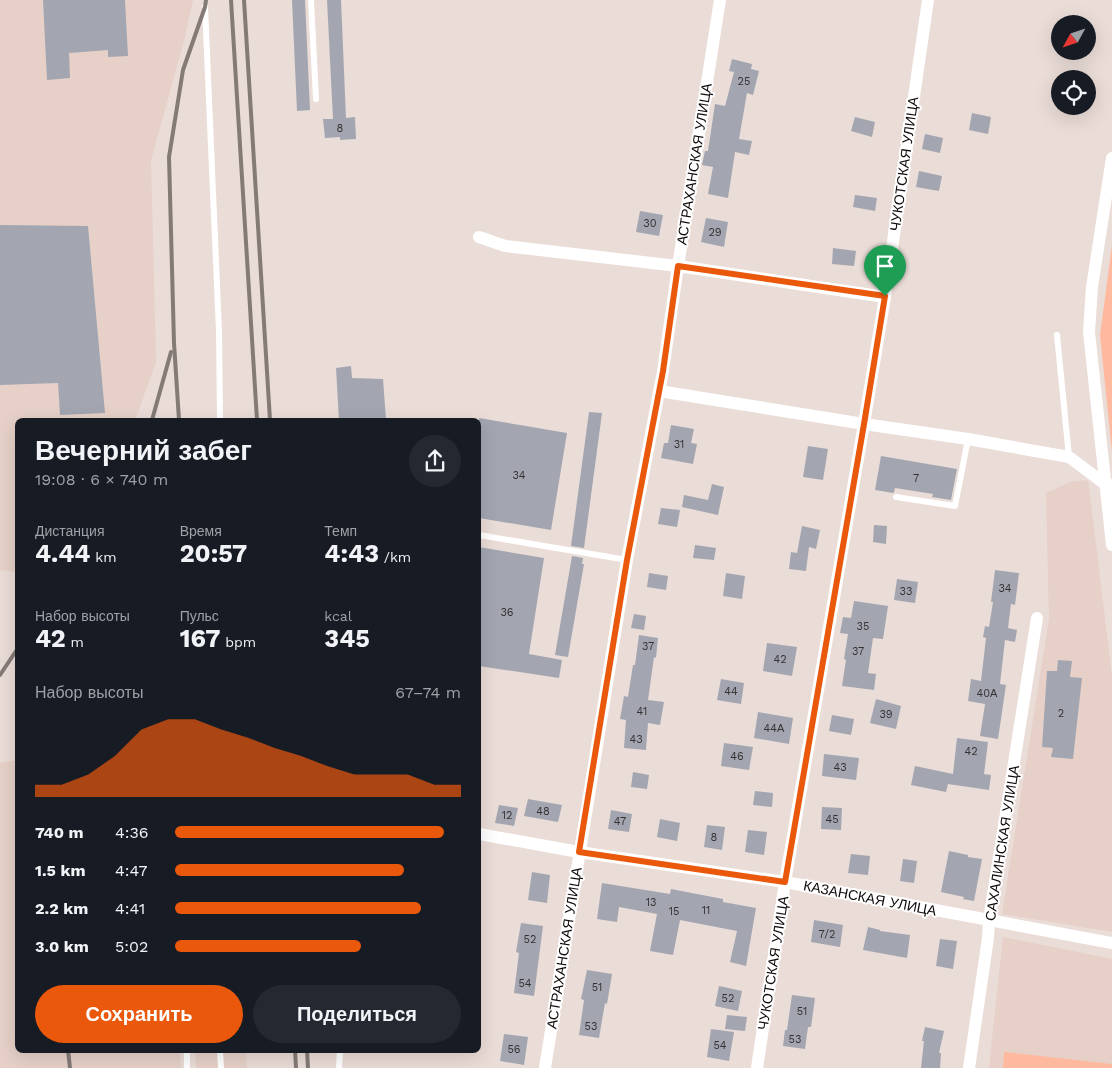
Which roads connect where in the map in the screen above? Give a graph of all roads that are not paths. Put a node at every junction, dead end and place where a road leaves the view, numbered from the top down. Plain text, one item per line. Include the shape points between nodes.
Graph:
1 (311, 0) edge
2 (720, 0) edge
3 (928, 0) edge
4 (205, 7) dead end
5 (316, 99) dead end
6 (1112, 158) edge
7 (479, 236) dead end
8 (678, 266) junction
9 (885, 296) junction
10 (1057, 335) dead end
11 (658, 391) junction
12 (220, 418) edge
13 (864, 424) junction
14 (968, 439) junction
15 (1069, 457) junction
16 (1109, 485) edge
17 (896, 497) dead end
18 (481, 535) edge
19 (1112, 545) edge
20 (627, 560) junction
21 (1037, 618) dead end
22 (481, 834) edge
23 (579, 852) junction
24 (785, 882) junction
25 (989, 920) junction
26 (1112, 943) edge
27 (186, 1053) edge
28 (220, 1053) edge
29 (340, 1053) edge
30 (187, 1068) edge
31 (221, 1068) edge
32 (339, 1068) edge
33 (545, 1068) edge
34 (757, 1068) edge
35 (969, 1068) edge

1 - 5 lane
2 - 8 street, АСТРАХАНСКАЯ УЛИЦА
3 - 9 street, ЧУКОТСКАЯ УЛИЦА
4 - 12 lane
6 - 16 street via 1092,287 1090,332
7 - 8 street via 505,246
8 - 9 street
8 - 11 street, АСТРАХАНСКАЯ УЛИЦА
9 - 13 street, ЧУКОТСКАЯ УЛИЦА
10 - 15 lane
11 - 13 street
11 - 20 street, АСТРАХАНСКАЯ УЛИЦА
13 - 14 street
13 - 24 street, ЧУКОТСКАЯ УЛИЦА
14 - 15 street
14 - 17 lane via 955,506
15 - 16 street
16 - 19 street
18 - 20 lane
20 - 23 street, АСТРАХАНСКАЯ УЛИЦА
21 - 25 street, САХАЛИНСКАЯ УЛИЦА
22 - 23 street, КАЗАНСКАЯ УЛИЦА
23 - 24 street, КАЗАНСКАЯ УЛИЦА
23 - 33 street, АСТРАХАНСКАЯ УЛИЦА
24 - 25 street, КАЗАНСКАЯ УЛИЦА
24 - 34 street, ЧУКОТСКАЯ УЛИЦА
25 - 26 street, КАЗАНСКАЯ УЛИЦА
25 - 35 street, САХАЛИНСКАЯ УЛИЦА
27 - 30 lane
28 - 31 lane
29 - 32 lane

